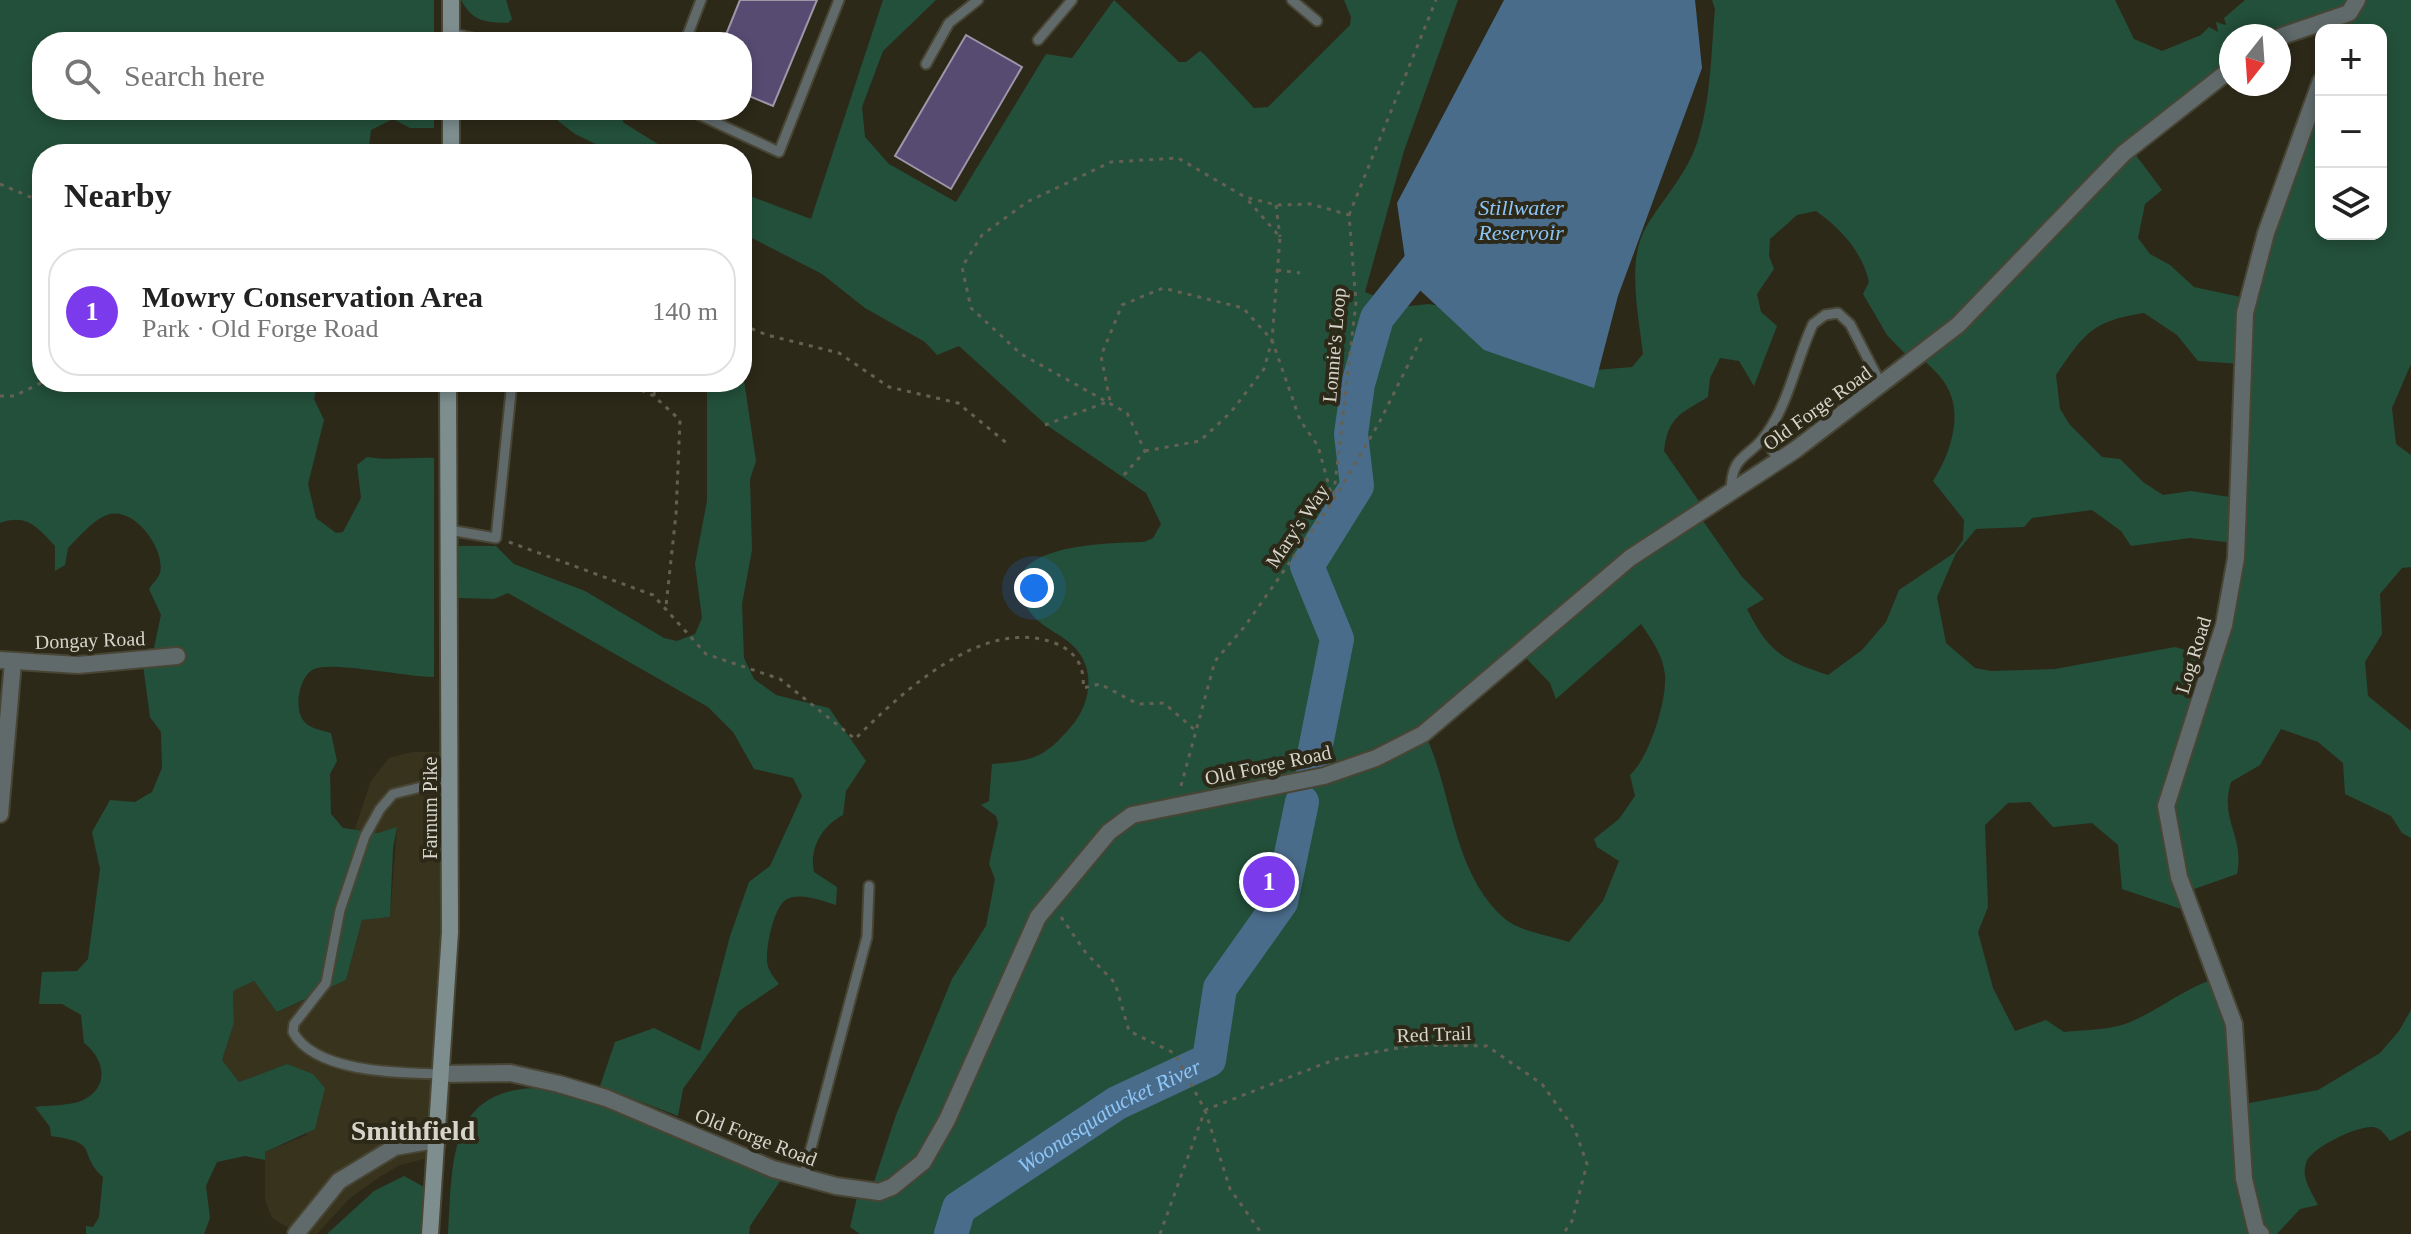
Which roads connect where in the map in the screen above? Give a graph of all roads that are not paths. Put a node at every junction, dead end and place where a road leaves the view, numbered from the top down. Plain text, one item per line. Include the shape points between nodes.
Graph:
1 (451, 0) edge
2 (701, 0) edge
3 (839, 0) edge
4 (978, 0) edge
5 (1072, 0) edge
6 (1292, 0) edge
7 (2353, 7) edge
8 (1317, 21) dead end
9 (451, 32) edge
10 (689, 32) edge
11 (2291, 32) edge
12 (1038, 40) dead end
13 (926, 64) dead end
14 (2219, 78) edge
15 (2316, 96) edge
16 (451, 120) edge
17 (710, 120) edge
18 (451, 144) edge
19 (1882, 386) junction
20 (448, 392) edge
21 (511, 392) edge
22 (1764, 437) junction
23 (1779, 461) junction
24 (1731, 493) junction
25 (449, 530) junction
26 (177, 656) dead end
27 (6, 661) edge
28 (450, 780) junction
29 (0, 814) edge
30 (869, 886) dead end
31 (442, 1074) junction
32 (435, 1140) junction
33 (803, 1178) junction
34 (296, 1234) edge
35 (430, 1234) edge
36 (2261, 1234) edge

1 - 9 main road
2 - 10 lane
3 - 17 lane via 779,152
4 - 13 lane via 949,23
5 - 12 lane
6 - 8 lane
7 - 11 street
14 - 19 street, Old Forge Road via 2124,153 1958,325
15 - 36 street, Log Road via 2266,233 2245,313 2236,558 2224,625 2166,806 2179,877 2234,1024 2244,1179
16 - 18 main road
19 - 22 lane via 1850,324 1838,313 1825,315 1813,324
19 - 23 street, Old Forge Road
20 - 25 main road, Farnum Pike
21 - 25 lane via 496,538
22 - 23 lane
22 - 24 lane via 1738,460 1731,472
23 - 24 street, Old Forge Road
24 - 33 street, Old Forge Road via 1630,558 1423,734 1324,776 1132,815 1109,832 1038,917 923,1162 879,1192
25 - 28 main road, Farnum Pike
26 - 27 street, Dongay Road via 78,665
27 - 29 street, Dongay Road
28 - 31 main road, Farnum Pike via 450,932
28 - 31 lane via 393,794 380,809 365,836 340,910 326,983 293,1032 311,1050 345,1065
30 - 33 lane via 867,937
31 - 32 main road, Farnum Pike
31 - 33 street, Old Forge Road via 510,1073 559,1084
32 - 34 street via 395,1147 339,1181
32 - 35 main road, Farnum Pike

